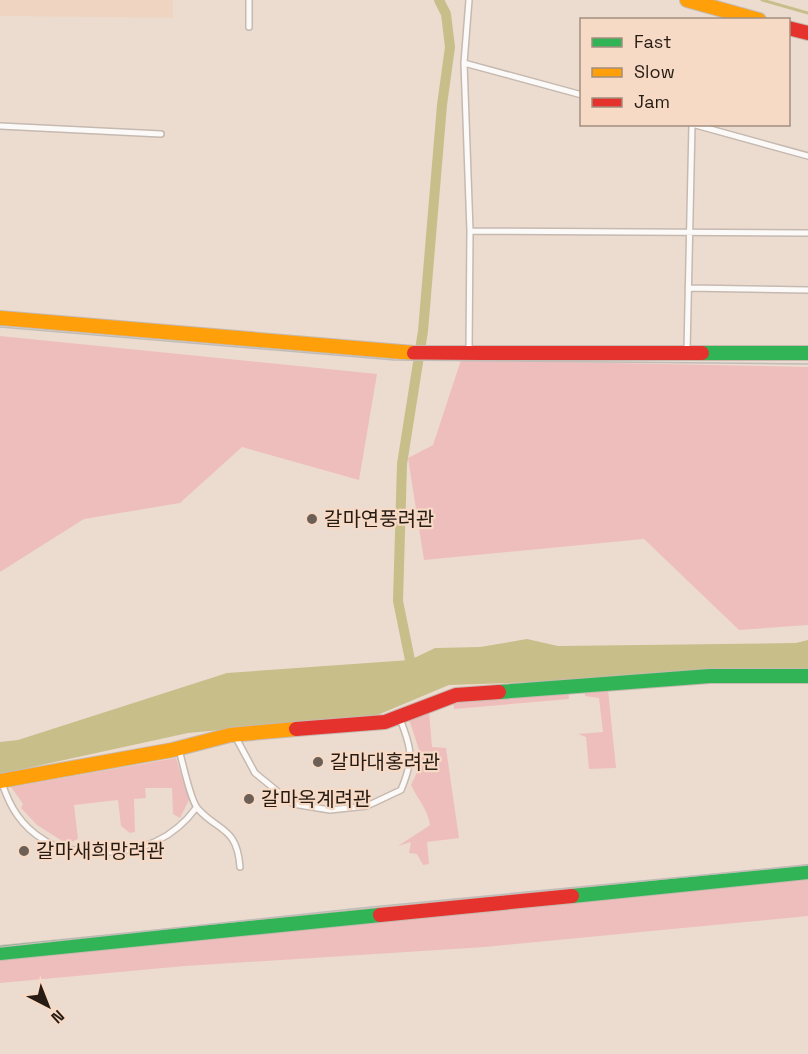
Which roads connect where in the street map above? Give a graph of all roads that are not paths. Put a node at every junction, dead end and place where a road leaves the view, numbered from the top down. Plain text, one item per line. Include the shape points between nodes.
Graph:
1 (249, 0) edge
2 (469, 0) edge
3 (687, 0) edge
4 (721, 15) edge
5 (744, 18) edge
6 (249, 27) dead end
7 (790, 28) edge
8 (808, 33) edge
9 (464, 63) junction
10 (580, 94) edge
11 (0, 126) edge
12 (692, 126) edge
13 (699, 126) edge
14 (161, 134) dead end
15 (808, 156) edge
16 (470, 231) junction
17 (690, 233) junction
18 (808, 233) edge
19 (688, 288) junction
20 (808, 290) edge
21 (0, 318) edge
22 (469, 352) junction
23 (687, 353) junction
24 (808, 353) edge
25 (808, 676) edge
26 (399, 717) junction
27 (234, 735) junction
28 (179, 748) junction
29 (1, 781) edge
30 (196, 808) junction
31 (240, 867) dead end
32 (808, 872) edge
33 (0, 953) edge

1 - 6 lane
2 - 9 lane
3 - 4 street
4 - 5 street
7 - 8 street
9 - 10 lane
9 - 16 lane
11 - 14 lane
12 - 17 lane
13 - 15 lane
16 - 17 lane
16 - 22 lane
17 - 18 lane
17 - 19 lane
19 - 20 lane
19 - 23 lane
21 - 22 street via 401,353
22 - 23 street
23 - 24 street
25 - 26 street via 710,676 456,695
26 - 27 street via 386,722
26 - 27 lane via 411,747 411,766 401,790 358,807 330,810 293,804 255,773
27 - 28 street
28 - 29 street
28 - 30 lane
29 - 30 lane via 9,805 23,824 45,842 72,850 110,854 144,846 167,837
30 - 31 lane via 224,827 239,851
32 - 33 street

